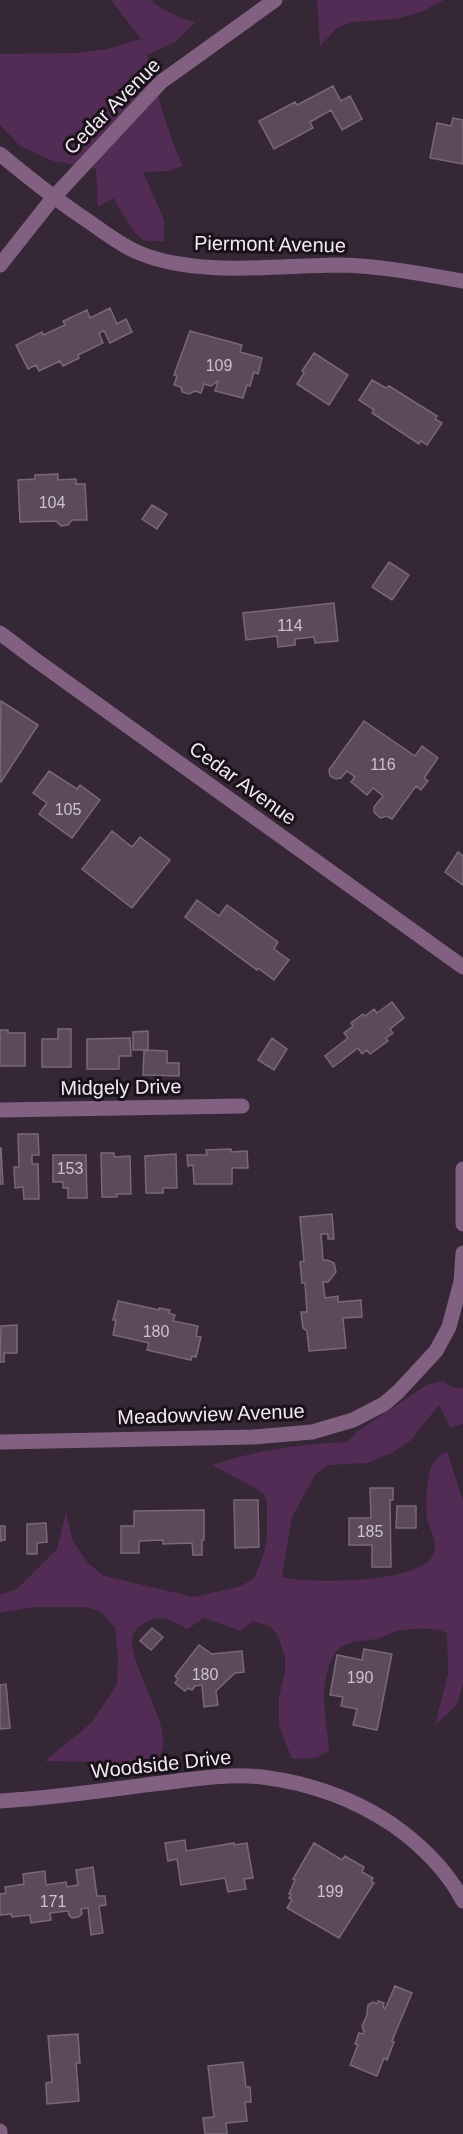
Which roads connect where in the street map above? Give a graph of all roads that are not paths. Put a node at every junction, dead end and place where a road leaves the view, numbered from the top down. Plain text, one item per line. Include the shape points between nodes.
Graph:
1 (275, 0) edge
2 (0, 154) edge
3 (53, 198) junction
4 (0, 265) edge
5 (463, 281) edge
6 (0, 633) edge
7 (463, 967) edge
8 (242, 1106) dead end
9 (0, 1110) edge
10 (463, 1169) edge
11 (463, 1224) edge
12 (463, 1253) edge
13 (0, 1442) edge
14 (0, 1801) edge
15 (463, 1901) edge

1 - 3 street, Cedar Avenue via 161,82
2 - 3 street, Piermont Avenue
3 - 4 street, Cedar Avenue
3 - 5 street, Piermont Avenue via 118,242 139,253 177,263 219,268 344,266
6 - 7 street, Cedar Avenue
8 - 9 street, Midgely Drive
10 - 11 street
12 - 13 street, Meadowview Avenue via 461,1282 449,1327 436,1351 384,1404 353,1420 312,1432 253,1437
14 - 15 street, Woodside Drive via 45,1799 208,1777 260,1777 309,1785 373,1811 412,1838 446,1873

